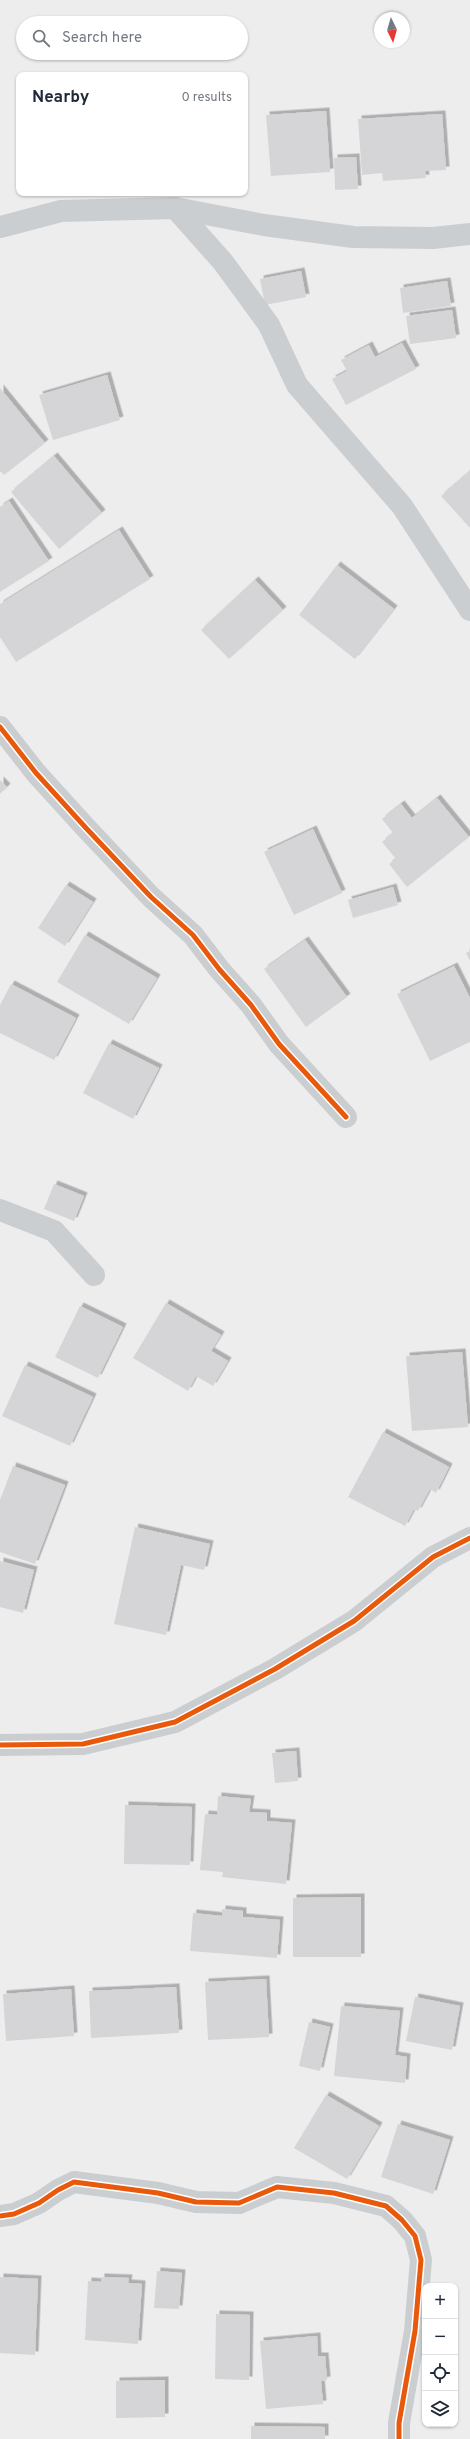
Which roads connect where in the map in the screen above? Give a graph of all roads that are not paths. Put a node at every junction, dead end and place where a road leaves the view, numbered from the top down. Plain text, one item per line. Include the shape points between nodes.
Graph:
1 (175, 208) junction
2 (0, 227) edge
3 (470, 234) edge
4 (470, 610) edge
5 (0, 727) edge
6 (346, 1117) dead end
7 (0, 1210) edge
8 (94, 1275) dead end
9 (470, 1538) edge
10 (0, 1745) edge
11 (0, 2216) edge
12 (399, 2439) edge

1 - 2 street via 61,211
1 - 3 street via 264,225 353,237 433,238
1 - 4 street via 223,262 269,325 297,386 402,506
5 - 6 street via 36,773 150,897 193,935 251,1004 279,1044
7 - 8 street via 54,1231
9 - 10 street via 433,1557 354,1621 276,1669 175,1722 83,1744
11 - 12 street via 14,2214 39,2203 74,2182 158,2193 196,2202 239,2203 277,2187 334,2193 386,2206 415,2236 421,2260 415,2331 399,2424

